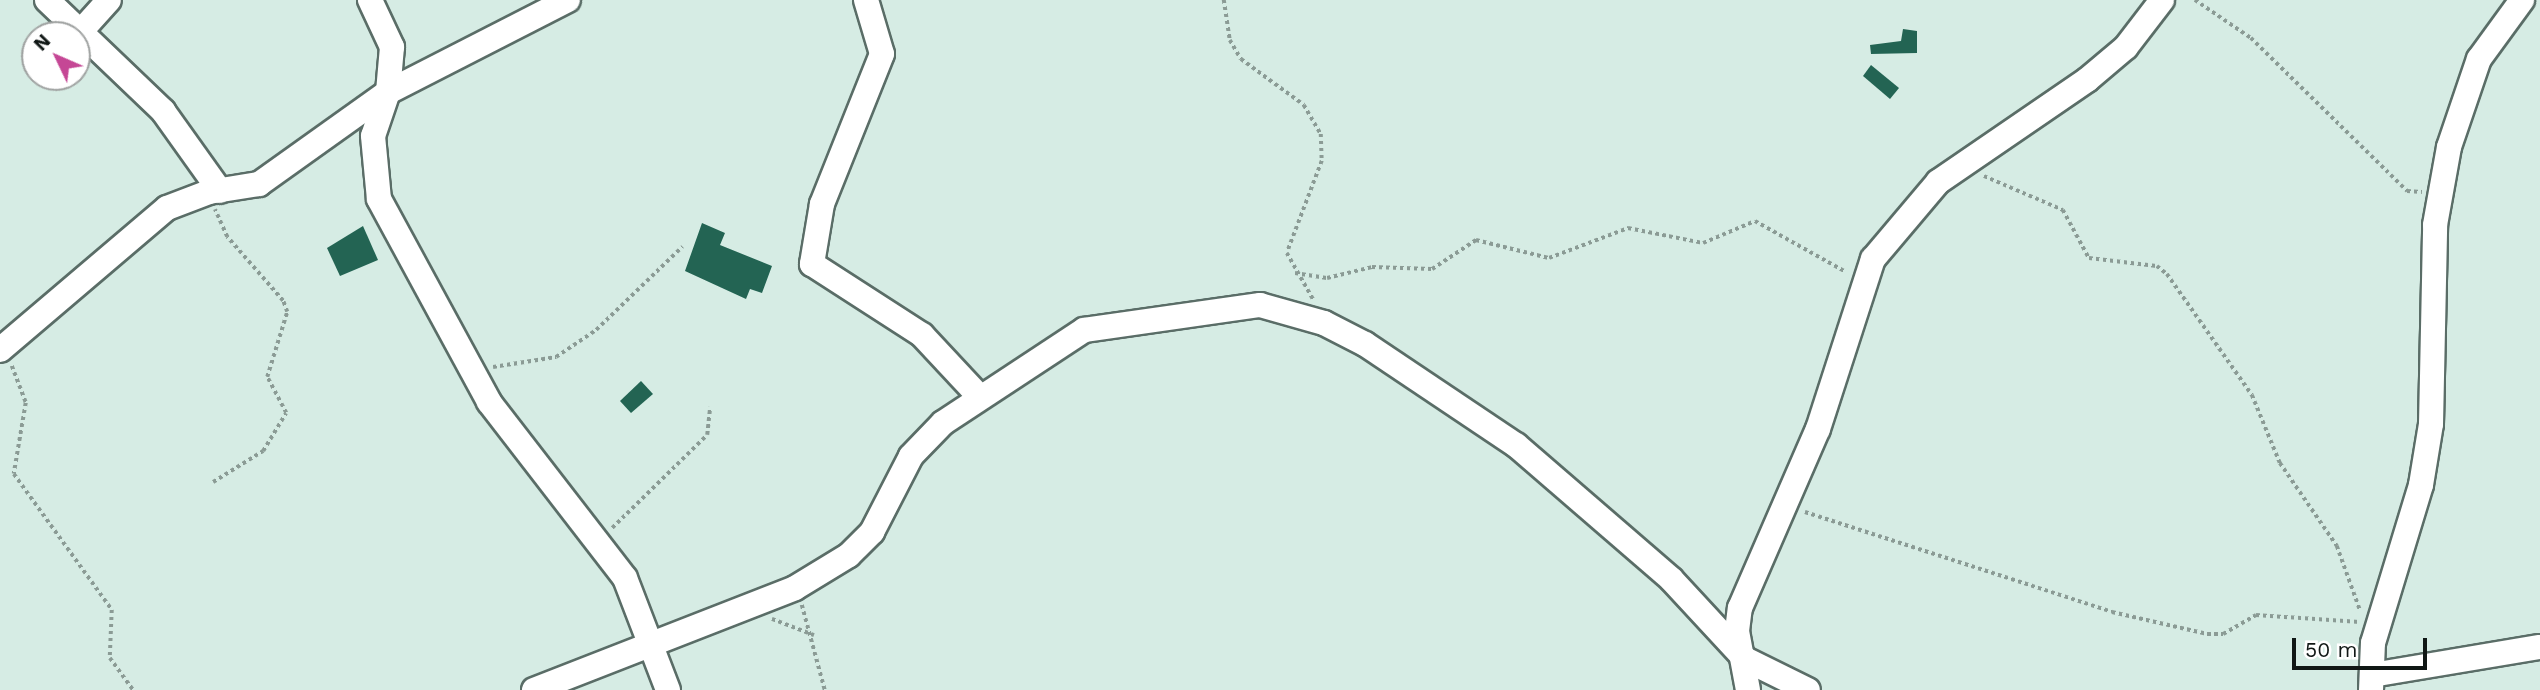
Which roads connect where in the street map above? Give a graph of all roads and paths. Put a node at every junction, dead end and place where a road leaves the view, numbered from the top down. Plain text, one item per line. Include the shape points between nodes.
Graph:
1 (47, 0) edge
2 (109, 0) edge
3 (369, 0) edge
4 (568, 0) edge
5 (866, 0) edge
6 (1224, 0) edge
7 (2162, 0) edge
8 (2195, 0) edge
9 (2522, 0) edge
10 (72, 21) edge
11 (90, 21) edge
12 (91, 39) edge
13 (388, 92) junction
14 (1969, 158) junction
15 (2441, 190) junction
16 (215, 191) junction
17 (682, 247) dead end
18 (1295, 272) junction
19 (1862, 281) junction
20 (1324, 323) junction
21 (1, 349) edge
22 (471, 368) junction
23 (978, 396) junction
24 (710, 407) dead end
25 (213, 482) dead end
26 (1779, 509) junction
27 (600, 539) junction
28 (795, 588) junction
29 (768, 619) dead end
30 (2370, 624) junction
31 (815, 636) junction
32 (650, 645) junction
33 (2540, 647) edge
34 (1745, 659) junction
35 (2371, 682) edge
36 (133, 690) edge
37 (534, 690) edge
38 (668, 690) edge
39 (825, 690) edge
40 (1748, 690) edge
41 (1808, 690) edge

1 - 10 street
2 - 11 street
3 - 13 street via 392,47
4 - 13 street
5 - 23 street via 882,54 822,204 812,264 922,335
6 - 18 path via 1230,40 1241,59 1304,105 1321,134 1322,161 1287,253
7 - 14 street via 2126,47 2087,80 2010,137
8 - 15 path via 2251,38 2407,191
9 - 15 street via 2461,97
12 - 16 street via 163,111
13 - 16 street via 259,184
13 - 22 street via 373,136 379,199
14 - 19 street via 1915,207
14 - 30 path via 2000,185 2063,210 2089,258 2157,266 2168,274 2252,395 2280,463 2337,546
15 - 30 street via 2429,326 2431,424 2421,485
16 - 21 street via 152,219
16 - 25 path via 227,237 287,312 267,377 286,413 283,426 263,451
17 - 22 path via 596,330 556,357 530,366
18 - 19 path via 1327,278 1372,267 1432,269 1476,240 1549,258 1628,228 1703,243 1755,221
18 - 20 path
19 - 26 street via 1833,388
20 - 23 street via 1260,305 1111,323 1084,330
20 - 34 street via 1565,482 1671,579
21 - 36 path via 26,403 14,474 112,610 110,658
22 - 27 street via 514,437
23 - 28 street via 911,456 859,547
24 - 27 path via 707,435
26 - 30 path via 2112,612 2207,634 2223,634 2256,615
26 - 34 street via 1740,608 1737,631
27 - 32 street via 625,578
28 - 31 path
28 - 32 street
29 - 31 path
30 - 35 street
31 - 39 path
32 - 37 street
32 - 38 street
33 - 35 street
34 - 40 street
34 - 41 street

